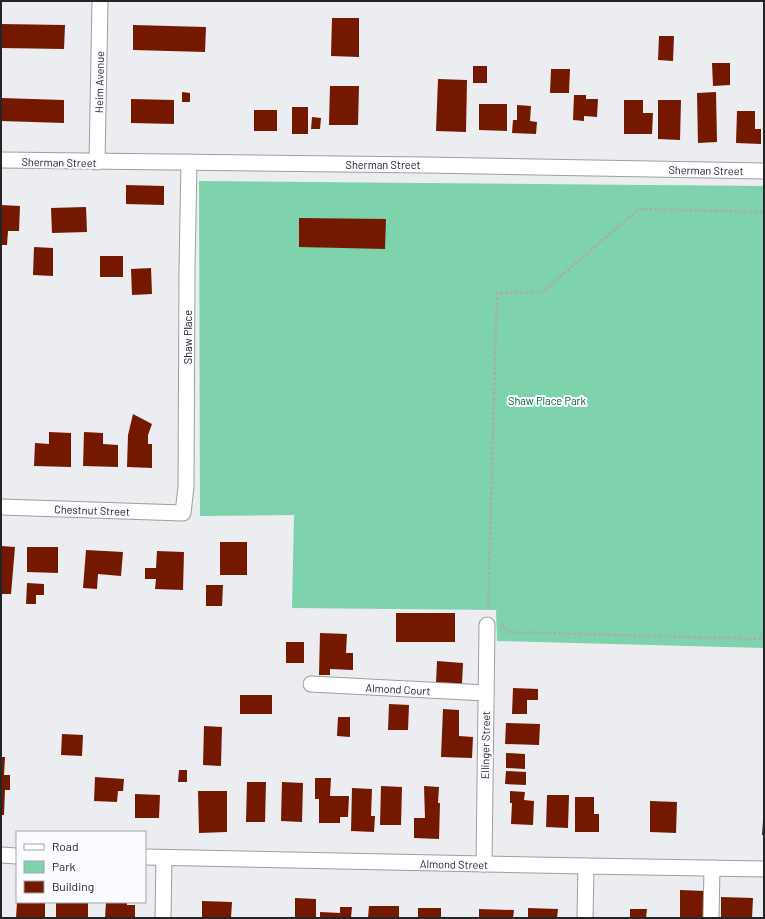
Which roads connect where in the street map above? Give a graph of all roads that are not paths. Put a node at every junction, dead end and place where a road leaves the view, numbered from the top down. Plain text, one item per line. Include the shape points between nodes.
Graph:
1 (100, 1) edge
2 (1, 160) edge
3 (97, 162) junction
4 (189, 162) junction
5 (764, 171) edge
6 (1, 507) edge
7 (184, 513) joint
8 (493, 620) road end
9 (311, 684) dead end
10 (486, 693) junction
11 (1, 855) edge
12 (16, 856) edge
13 (146, 857) edge
14 (164, 858) junction
15 (484, 864) junction
16 (586, 866) junction
17 (712, 868) junction
18 (764, 869) edge
19 (162, 918) edge
20 (584, 918) edge
21 (711, 918) edge

1 - 3 street, Heim Avenue
2 - 3 street, Sherman Street
3 - 4 street, Sherman Street
4 - 5 street, Sherman Street
4 - 7 street, Shaw Place
6 - 7 street, Chestnut Street
8 - 10 street, Ellinger Street
9 - 10 street, Almond Court
10 - 15 street, Ellinger Street
11 - 12 street
13 - 14 street, Almond Street
14 - 15 street, Almond Street
14 - 19 street
15 - 16 street, Almond Street
16 - 17 street, Almond Street
16 - 20 street
17 - 18 street, Almond Street
17 - 21 street

